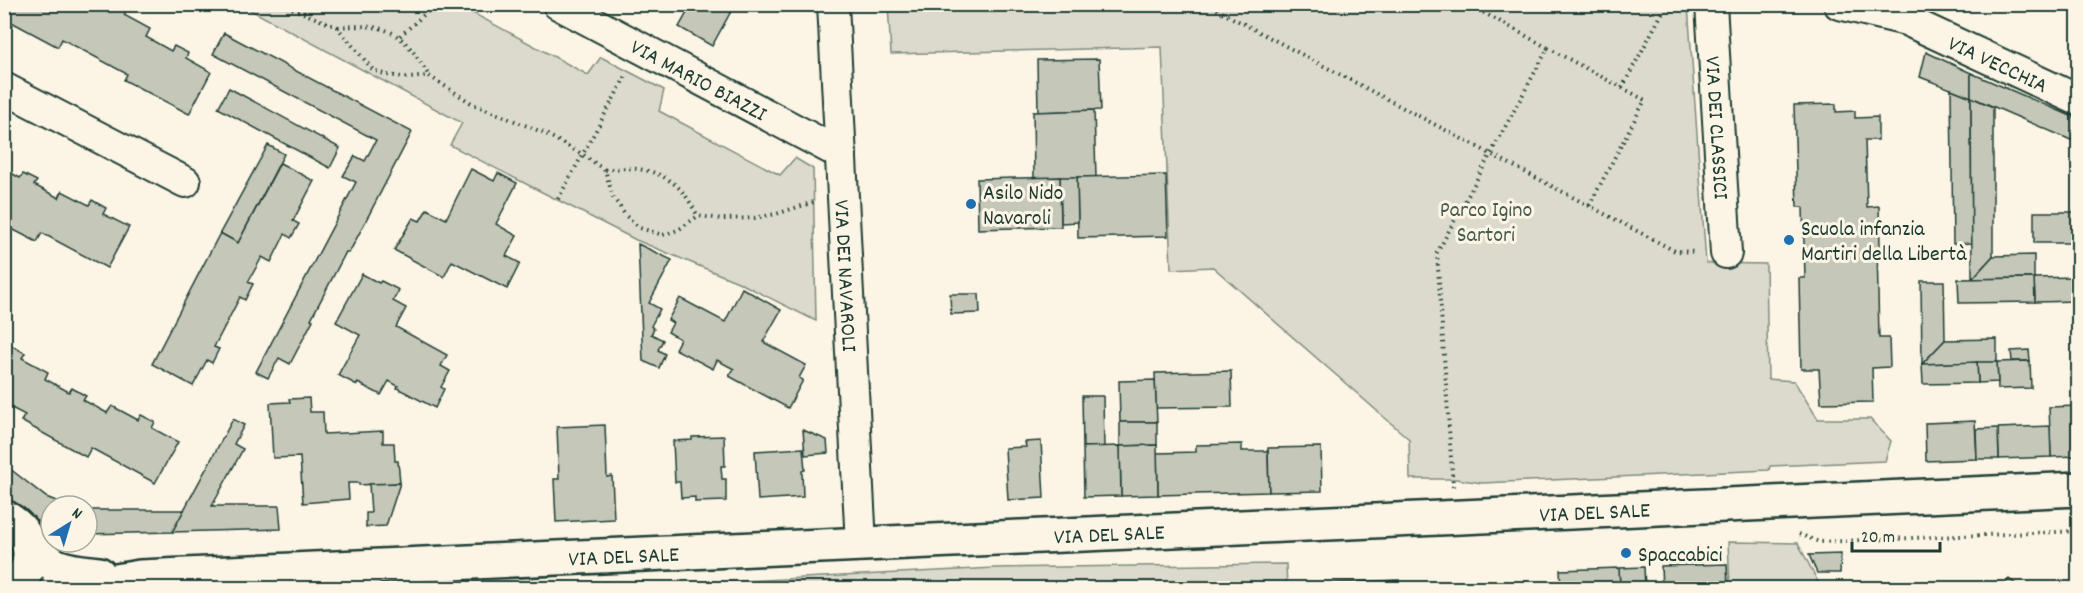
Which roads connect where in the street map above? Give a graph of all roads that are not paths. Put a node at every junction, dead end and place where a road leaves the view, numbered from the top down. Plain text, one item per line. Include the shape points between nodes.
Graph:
1 (558, 4) edge
2 (833, 4) edge
3 (1712, 4) edge
4 (1846, 5) edge
5 (4, 88) edge
6 (2079, 100) edge
7 (841, 165) junction
8 (185, 182) dead end
9 (1726, 253) road end
10 (2079, 489) edge
11 (16, 528) edge
12 (861, 545) junction
13 (140, 577) junction
14 (14, 588) edge
15 (57, 588) edge

1 - 7 street, VIA MARIO BIAZZI
2 - 7 street, VIA DEI NAVAROLI
3 - 9 street, VIA DEI CLASSICI
4 - 6 street, VIA VECCHIA via 1906,20
5 - 8 street
7 - 12 street, VIA DEI NAVAROLI
10 - 12 street, VIA DEL SALE
11 - 13 street, VIA DEL SALE via 43,558 65,571
11 - 14 street, VIA DEL SALE via 30,552 24,578
12 - 13 street, VIA DEL SALE
13 - 15 street, VIA DEL SALE

